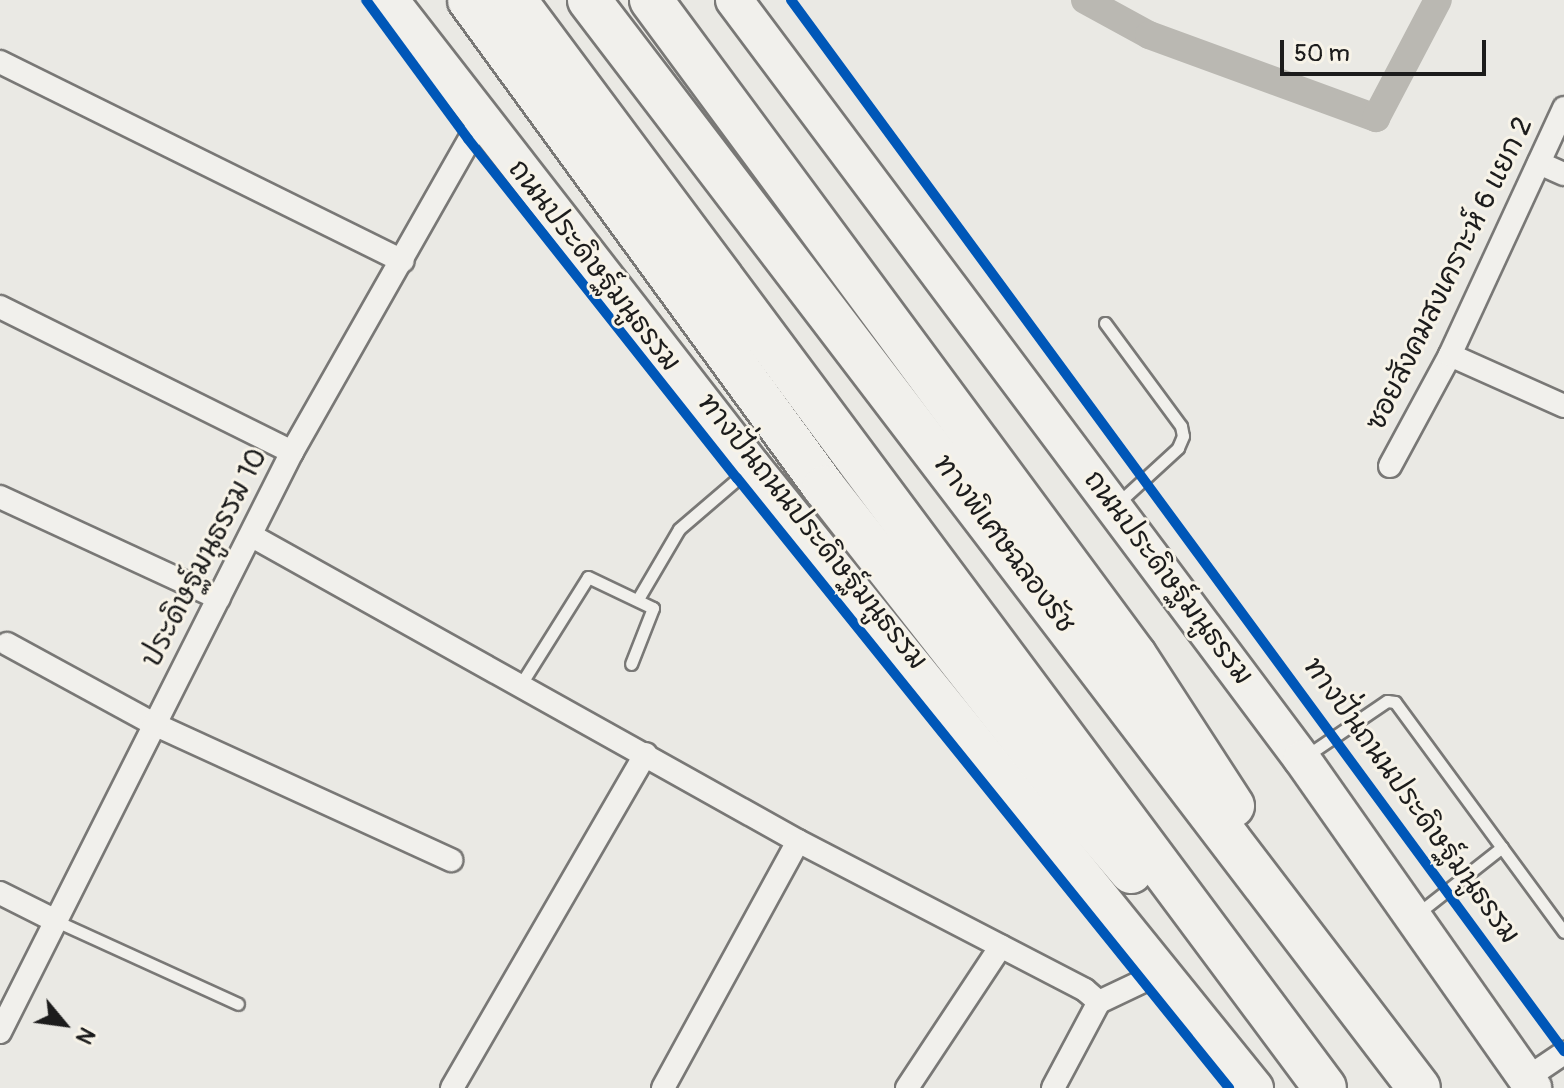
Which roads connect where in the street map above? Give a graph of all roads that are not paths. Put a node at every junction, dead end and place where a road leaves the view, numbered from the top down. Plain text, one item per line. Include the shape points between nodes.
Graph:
1 (390, 0) edge
2 (469, 0) edge
3 (515, 0) edge
4 (589, 0) edge
5 (651, 0) edge
6 (734, 0) edge
7 (0, 62) edge
8 (1564, 108) edge
9 (480, 121) junction
10 (1539, 163) junction
11 (1564, 174) edge
12 (402, 261) junction
13 (0, 307) edge
14 (1105, 323) dead end
15 (1450, 355) junction
16 (1564, 406) edge
17 (292, 452) junction
18 (752, 466) junction
19 (1390, 466) dead end
20 (0, 497) edge
21 (1115, 506) junction
22 (252, 536) junction
23 (219, 598) junction
24 (638, 599) junction
25 (7, 644) dead end
26 (631, 664) dead end
27 (521, 684) junction
28 (154, 724) junction
29 (646, 754) junction
30 (1302, 759) junction
31 (798, 841) junction
32 (1502, 847) junction
33 (451, 860) dead end
34 (1262, 880) junction
35 (0, 893) edge
36 (1413, 918) junction
37 (54, 920) junction
38 (1564, 932) edge
39 (1001, 946) junction
40 (1217, 946) junction
41 (1160, 973) junction
42 (1099, 1002) junction
43 (238, 1004) dead end
44 (0, 1032) edge
45 (1564, 1053) edge
46 (1530, 1083) edge
47 (452, 1088) edge
48 (663, 1088) edge
49 (907, 1088) edge
50 (1053, 1088) edge
51 (1255, 1088) edge
52 (1325, 1088) edge
53 (1419, 1088) edge

1 - 9 main road, ถนนประดิษฐ์มนูธรรม
2 - 40 highway via 824,487 1001,715 1133,873
3 - 40 highway
4 - 34 highway, ทางพิเศษฉลองรัช
5 - 34 highway via 1144,668 1226,791
6 - 21 main road, ถนนประดิษฐ์มนูธรรม
7 - 12 street
8 - 10 street, ซอยสังคมสงเคราะห์ 6 แยก 2
9 - 12 street, ประดิษฐ์มนูธรรม 10
9 - 18 main road, ถนนประดิษฐ์มนูธรรม
10 - 11 street
10 - 15 street, ซอยสังคมสงเคราะห์ 6 แยก 2
12 - 17 street, ประดิษฐ์มนูธรรม 10
13 - 17 street
14 - 21 lane via 1181,426 1183,436 1178,448
15 - 16 street
15 - 19 street, ซอยสังคมสงเคราะห์ 6 แยก 2
17 - 22 street, ประดิษฐ์มนูธรรม 10
18 - 24 lane via 679,529
18 - 41 main road, ถนนประดิษฐ์มนูธรรม
20 - 23 street
21 - 30 main road, ถนนประดิษฐ์มนูธรรม
22 - 23 street, ประดิษฐ์มนูธรรม 10
22 - 27 street
23 - 28 street, ประดิษฐ์มนูธรรม 10
24 - 26 lane via 653,608 653,618
24 - 27 lane via 597,579 580,582
25 - 28 street
27 - 29 street
28 - 33 street
28 - 37 street, ประดิษฐ์มนูธรรม 10
29 - 31 street
29 - 47 street
30 - 32 lane via 1387,701 1395,702
30 - 36 main road, ถนนประดิษฐ์มนูธรรม
31 - 39 street
31 - 48 street
32 - 36 lane
32 - 38 lane
34 - 53 highway, ทางพิเศษฉลองรัช
35 - 37 street
36 - 46 main road, ถนนประดิษฐ์มนูธรรม
37 - 43 lane
37 - 44 street, ประดิษฐ์มนูธรรม 10
39 - 42 street
39 - 49 street
40 - 52 highway
41 - 42 street
41 - 51 main road, ถนนประดิษฐ์มนูธรรม
42 - 50 street
45 - 46 street

